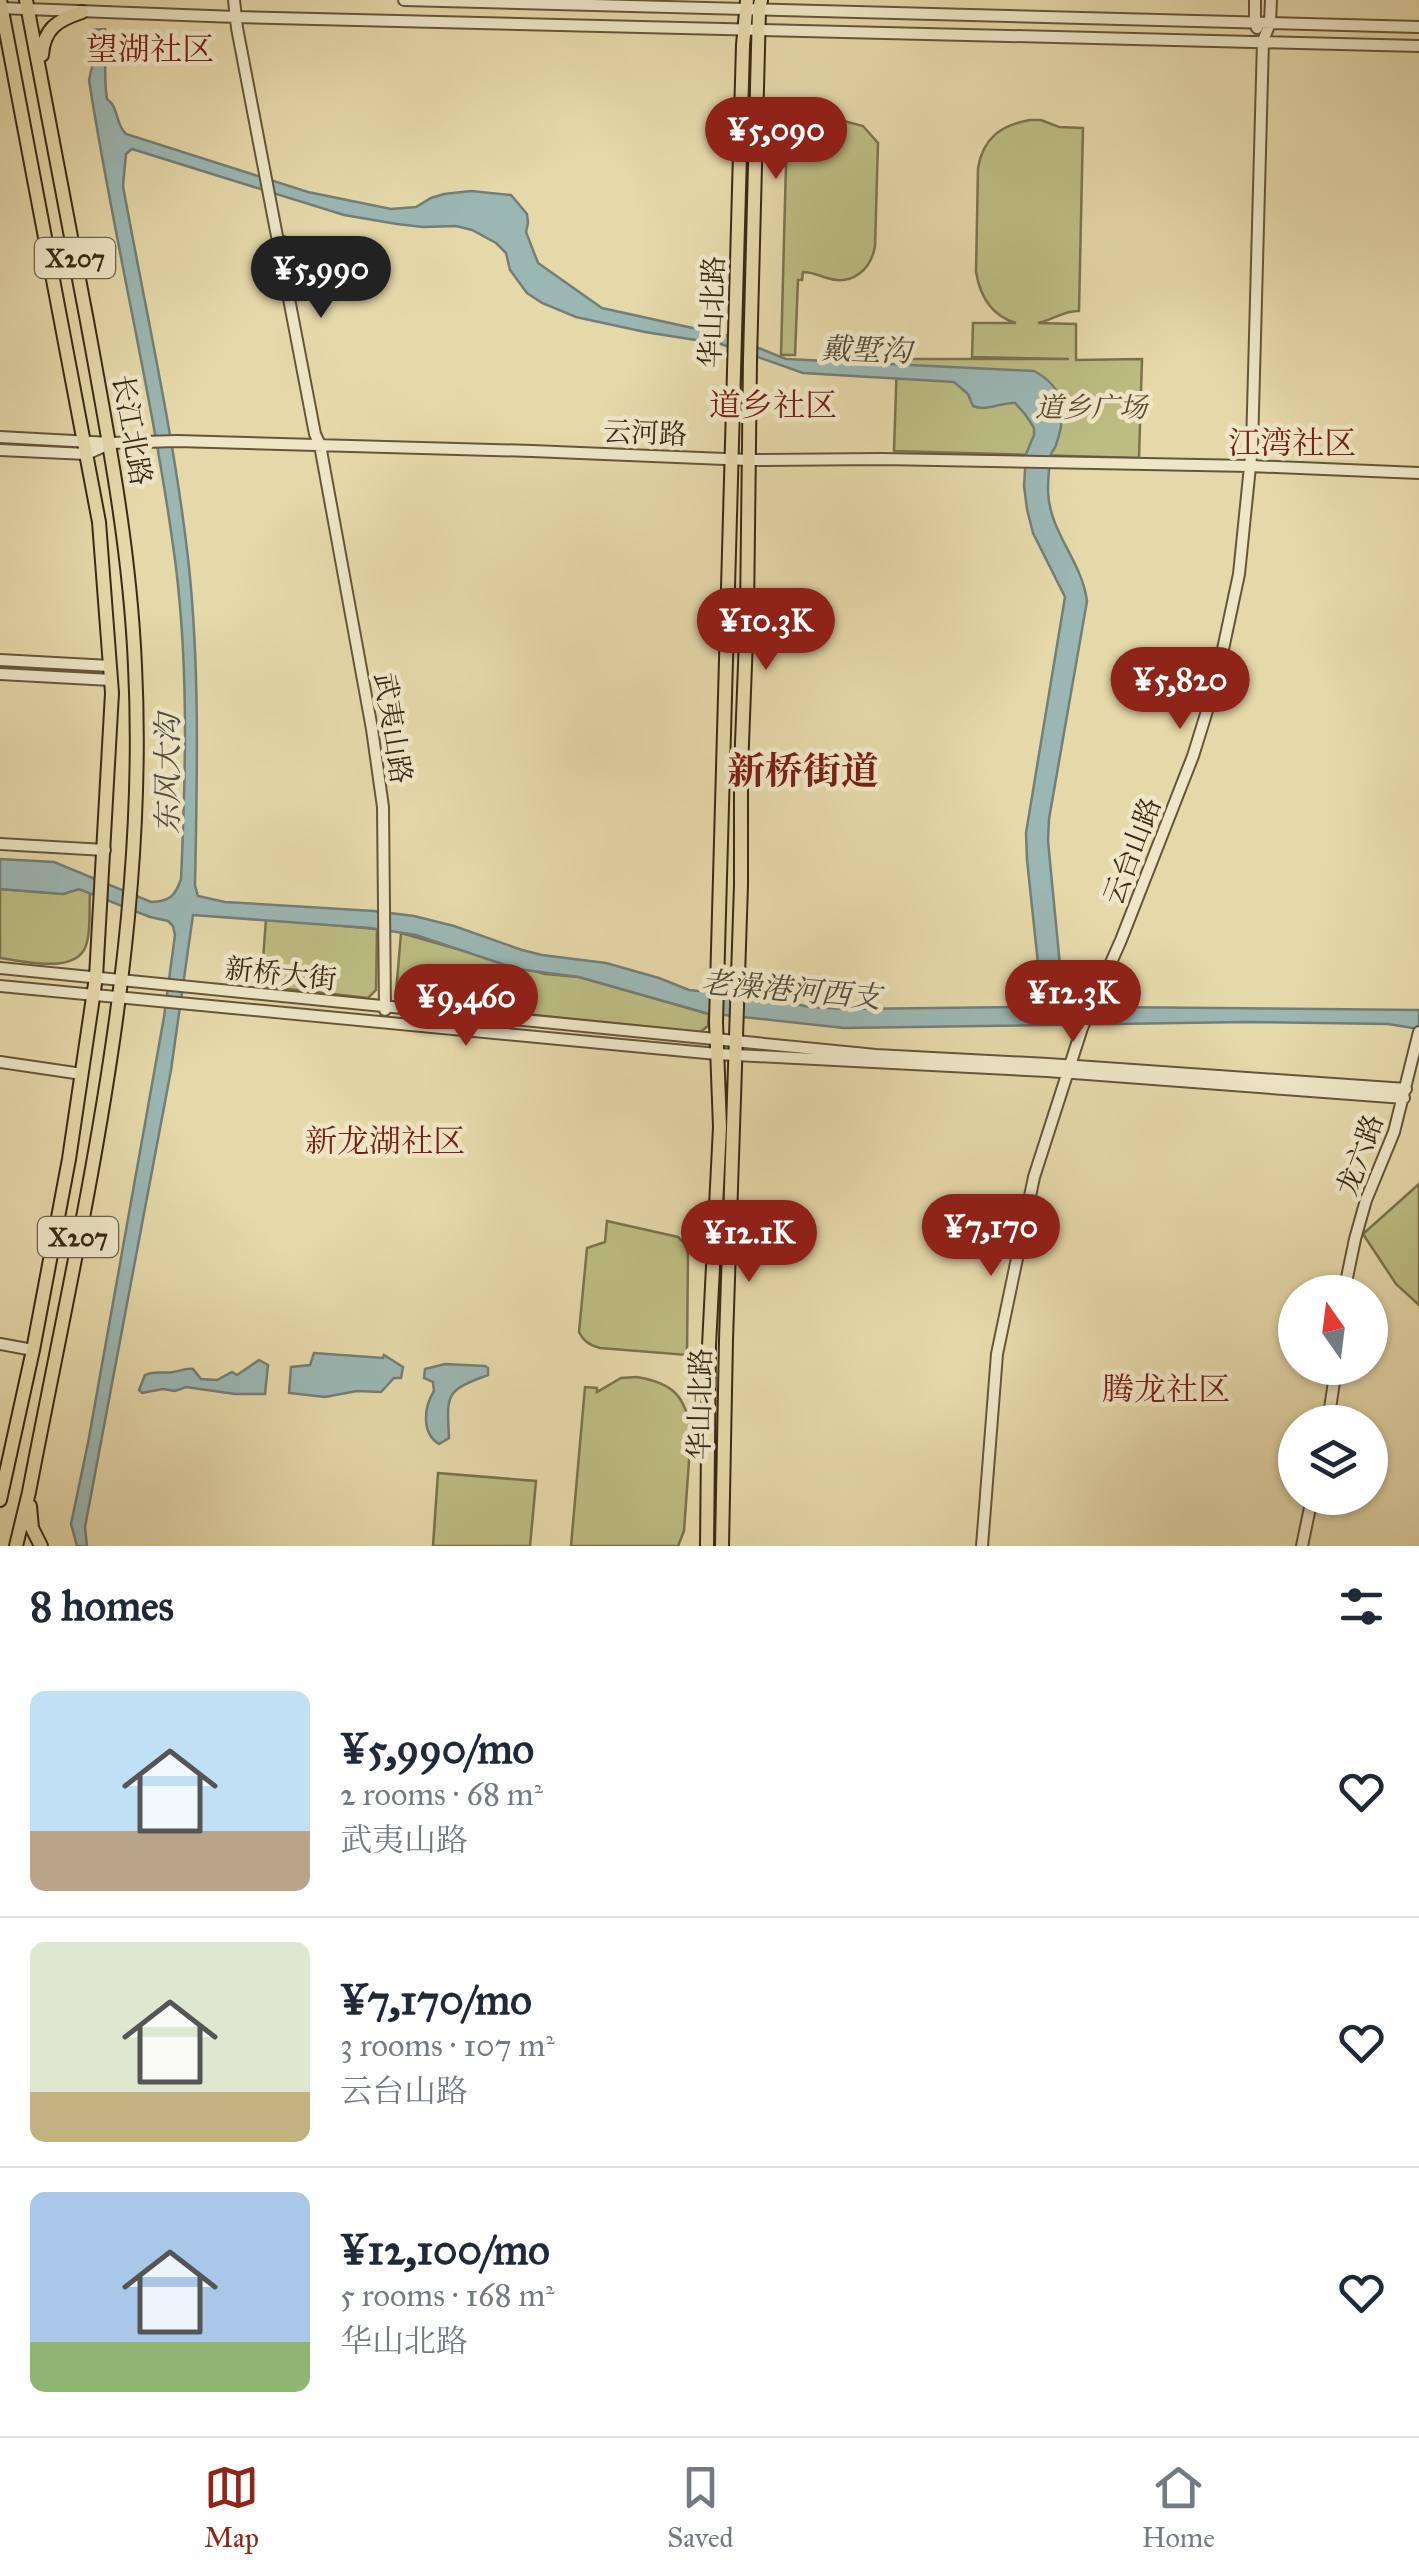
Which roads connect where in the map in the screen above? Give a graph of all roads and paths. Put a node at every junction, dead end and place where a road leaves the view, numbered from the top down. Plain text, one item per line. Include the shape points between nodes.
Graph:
1 (0, 0) edge
2 (234, 0) edge
3 (243, 0) edge
4 (404, 0) edge
5 (1255, 0) edge
6 (1271, 0) edge
7 (27, 5) edge
8 (753, 5) edge
9 (1, 8) edge
10 (82, 12) junction
11 (240, 17) junction
12 (1254, 22) junction
13 (1270, 23) junction
14 (1419, 27) edge
15 (752, 30) junction
16 (0, 40) edge
17 (1263, 41) junction
18 (1419, 46) edge
19 (12, 62) junction
20 (40, 72) junction
21 (742, 358) junction
22 (0, 437) edge
23 (110, 443) junction
24 (320, 446) junction
25 (86, 447) junction
26 (0, 450) edge
27 (733, 459) junction
28 (749, 460) junction
29 (1250, 466) junction
30 (1419, 473) edge
31 (0, 660) edge
32 (110, 666) junction
33 (0, 674) edge
34 (111, 680) junction
35 (0, 844) edge
36 (104, 854) junction
37 (0, 968) edge
38 (96, 978) junction
39 (122, 980) junction
40 (0, 986) edge
41 (94, 995) junction
42 (119, 998) junction
43 (385, 1008) junction
44 (384, 1021) junction
45 (1418, 1034) edge
46 (716, 1047) junction
47 (736, 1048) junction
48 (0, 1062) edge
49 (1068, 1069) junction
50 (82, 1074) junction
51 (1405, 1094) junction
52 (1348, 1275) edge
53 (0, 1344) edge
54 (33, 1350) junction
55 (29, 1492) junction
56 (0, 1498) edge
57 (1308, 1515) edge
58 (16, 1546) edge
59 (41, 1546) edge
60 (707, 1546) edge
61 (722, 1546) edge
62 (982, 1546) edge
63 (1302, 1546) edge

1 - 9 main road, 长江北路 / X207
2 - 11 street, 武夷山路
3 - 11 street, 武夷山路
4 - 8 street
5 - 12 street, 云台山路
6 - 13 street, 云台山路
7 - 9 street
7 - 10 street
7 - 20 main road, 长江北路 / X207
8 - 12 street
8 - 15 main road, 华山北路
9 - 19 main road, 长江北路 / X207
10 - 11 street
10 - 20 main road via 52,25
11 - 15 street
11 - 24 street, 武夷山路
12 - 13 street
12 - 17 street, 云台山路
13 - 14 street
13 - 17 street, 云台山路
15 - 17 street
15 - 21 main road, 华山北路
16 - 19 main road
17 - 18 street
17 - 29 street, 云台山路
19 - 25 main road, 长江北路 / X207
20 - 23 main road, 长江北路 / X207
21 - 27 main road, 华山北路
21 - 28 main road, 华山北路
22 - 25 street, 云河路
23 - 24 street, 云河路
23 - 25 street, 云河路
23 - 39 main road, 长江北路 / X207 via 135,664 132,875
24 - 27 street, 云河路
24 - 43 street, 武夷山路 via 383,807
25 - 26 street, 云河路
25 - 32 main road, 长江北路 / X207
27 - 28 street, 云河路
27 - 46 main road, 华山北路
28 - 29 street, 云河路
28 - 47 main road, 华山北路
29 - 30 street, 云河路
29 - 49 street, 云台山路 via 1239,574 1216,682
31 - 32 street
32 - 34 main road, 长江北路 / X207
33 - 34 street
34 - 36 main road, 长江北路 / X207
35 - 36 street
36 - 38 main road, 长江北路
37 - 38 street, 新桥大街
38 - 39 street, 新桥大街
38 - 41 main road
39 - 42 main road, X207
39 - 43 street, 新桥大街
40 - 41 street, 新桥大街
41 - 42 street, 新桥大街
41 - 50 main road, X207
42 - 44 street, 新桥大街
42 - 55 main road, X207
43 - 44 street, 武夷山路
43 - 46 street, 新桥大街
44 - 46 street, 新桥大街
45 - 51 street, 龙六路
46 - 47 street, 新桥大街
46 - 60 main road, 华山北路 via 720,1127
47 - 49 street, 新桥大街
47 - 61 main road, 华山北路
48 - 50 street
49 - 51 street, 新桥大街
49 - 62 street, 云台山路 via 1034,1177 997,1354
50 - 54 main road, X207
51 - 52 street, 龙六路 via 1362,1213
53 - 54 street
54 - 56 main road, X207
55 - 58 main road, X207
55 - 59 main road
57 - 63 street

